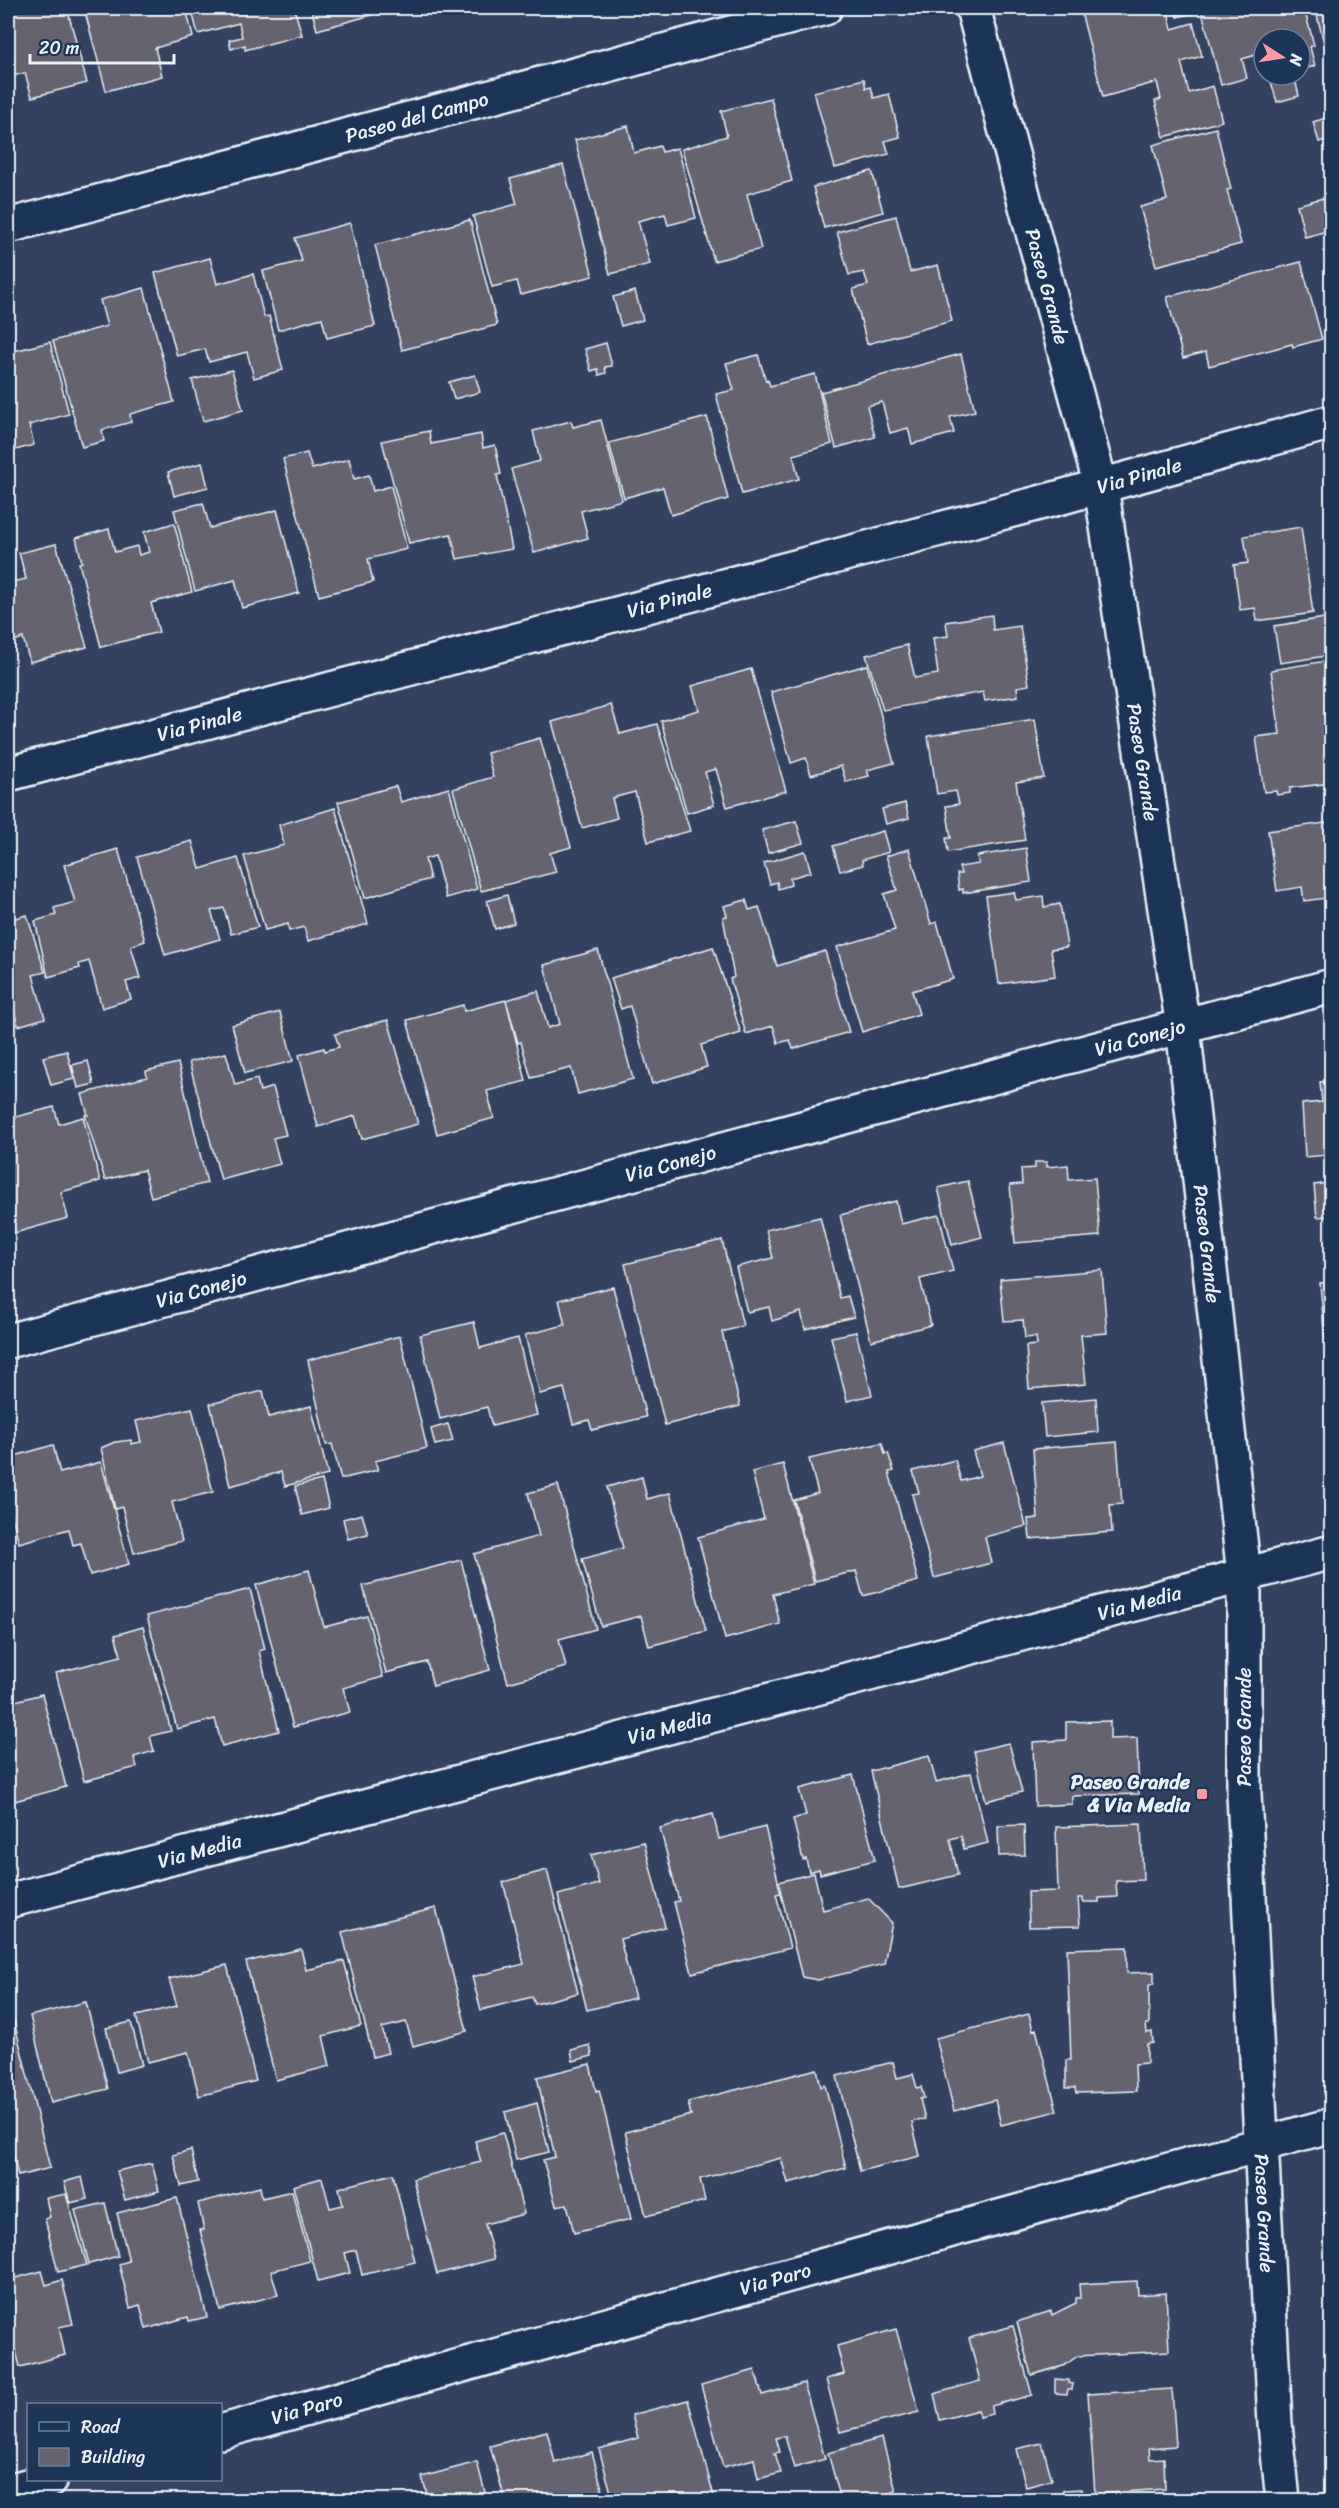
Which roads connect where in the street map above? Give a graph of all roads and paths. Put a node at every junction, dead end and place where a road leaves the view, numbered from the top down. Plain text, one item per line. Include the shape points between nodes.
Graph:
1 (825, 8) edge
2 (973, 8) edge
3 (8, 226) edge
4 (1332, 422) edge
5 (1101, 487) junction
6 (8, 774) edge
7 (1332, 986) edge
8 (1183, 1027) junction
9 (8, 1341) edge
10 (1332, 1552) edge
11 (1244, 1575) junction
12 (8, 1901) edge
13 (1332, 2125) edge
14 (1262, 2144) junction
15 (222, 2431) edge
16 (46, 2481) edge
17 (8, 2491) edge
18 (1283, 2500) edge

1 - 3 street, Paseo del Campo
2 - 5 street, Paseo Grande
4 - 5 street, Via Pinale
5 - 6 street, Via Pinale
5 - 8 street, Paseo Grande
7 - 8 street, Via Conejo
8 - 9 street, Via Conejo
8 - 11 street, Paseo Grande
10 - 11 street, Via Media
11 - 12 street, Via Media
11 - 14 street, Paseo Grande via 1245,1794
13 - 14 street, Via Paro
14 - 15 street, Via Paro
14 - 18 street, Paseo Grande via 1275,2424
16 - 17 street

